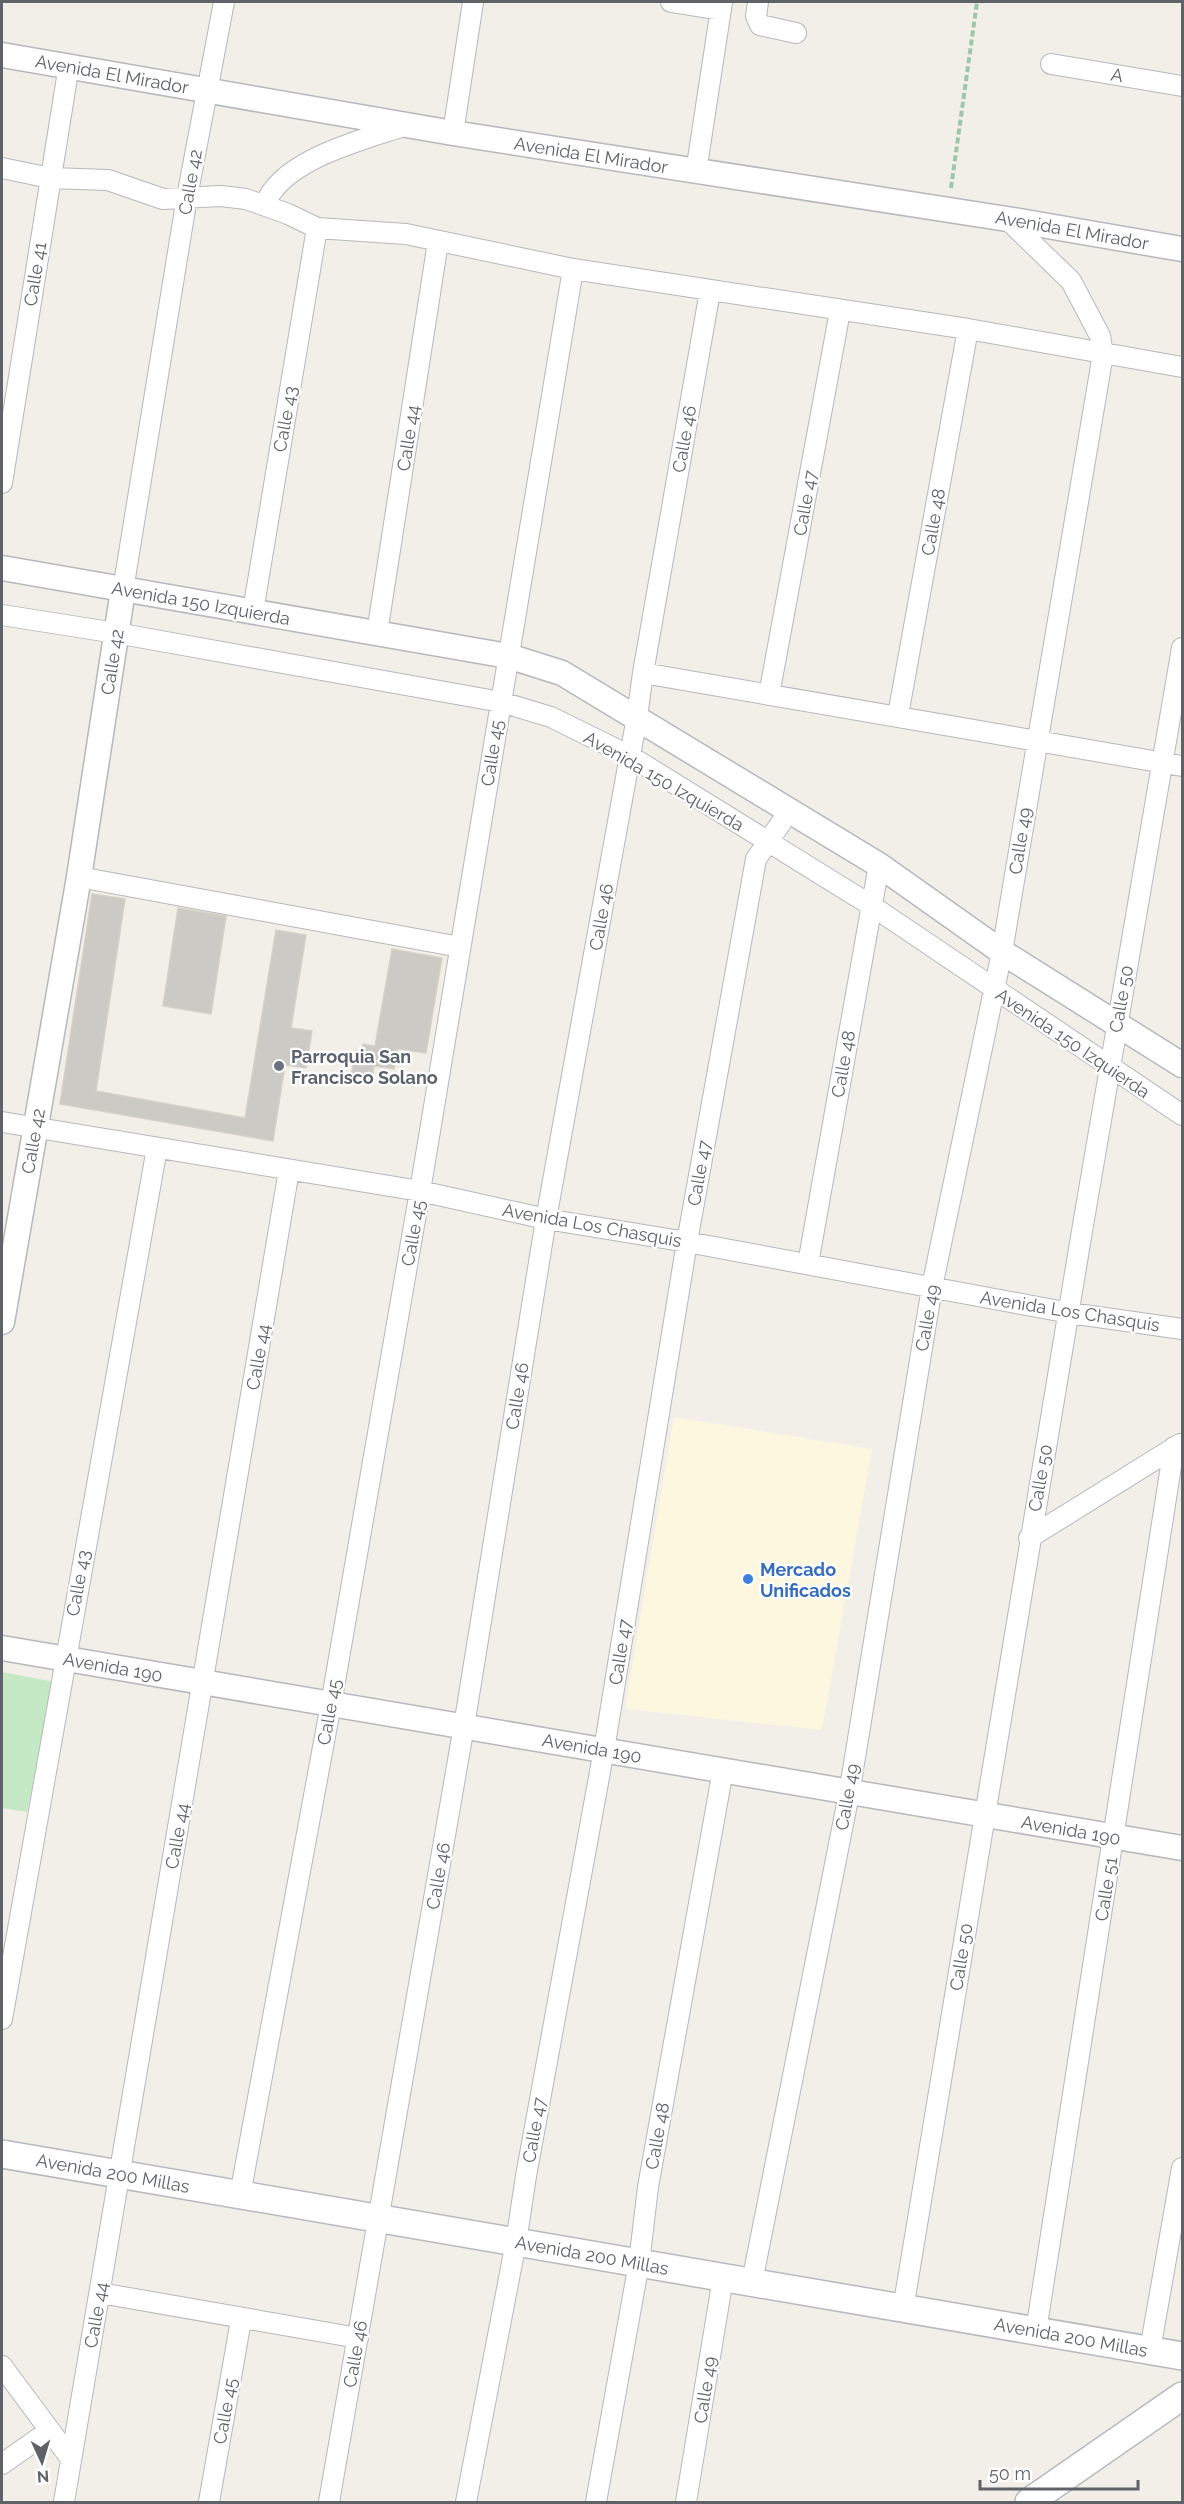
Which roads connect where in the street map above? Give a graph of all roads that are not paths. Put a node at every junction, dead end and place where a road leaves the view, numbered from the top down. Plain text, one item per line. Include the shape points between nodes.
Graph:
1 (224, 2) edge
2 (473, 2) edge
3 (671, 2) edge
4 (758, 2) edge
5 (721, 6) edge
6 (796, 33) dead end
7 (2, 55) edge
8 (1051, 64) dead end
9 (69, 65) junction
10 (1182, 86) edge
11 (206, 91) junction
12 (406, 125) junction
13 (453, 133) junction
14 (2, 168) edge
15 (696, 172) junction
16 (50, 178) junction
17 (187, 197) junction
18 (265, 205) junction
19 (1007, 219) junction
20 (317, 228) junction
21 (438, 242) junction
22 (1182, 249) edge
23 (573, 269) junction
24 (710, 291) junction
25 (840, 311) junction
26 (968, 329) junction
27 (1103, 354) junction
28 (1182, 368) edge
29 (2, 483) edge
30 (2, 568) edge
31 (123, 590) junction
32 (253, 611) junction
33 (2, 615) edge
34 (116, 633) junction
35 (377, 633) junction
36 (1182, 648) edge
37 (508, 656) junction
38 (643, 673) junction
39 (769, 695) junction
40 (501, 702) junction
41 (898, 716) junction
42 (637, 717) junction
43 (1036, 740) junction
44 (630, 756) junction
45 (1162, 762) junction
46 (1182, 766) edge
47 (790, 810) junction
48 (768, 842) junction
49 (879, 865) junction
50 (79, 877) junction
51 (872, 906) junction
52 (460, 947) junction
53 (1002, 952) junction
54 (994, 990) junction
55 (1117, 1024) junction
56 (1182, 1065) edge
57 (1110, 1068) junction
58 (1182, 1115) edge
59 (2, 1122) edge
60 (35, 1127) junction
61 (157, 1148) junction
62 (289, 1170) junction
63 (420, 1191) junction
64 (546, 1219) junction
65 (687, 1242) junction
66 (808, 1264) junction
67 (932, 1287) junction
68 (1070, 1313) junction
69 (2, 1322) edge
70 (1182, 1329) edge
71 (1178, 1444) edge
72 (1029, 1538) junction
73 (2, 1648) edge
74 (65, 1659) junction
75 (203, 1682) junction
76 (331, 1704) junction
77 (464, 1726) junction
78 (604, 1750) junction
79 (723, 1770) junction
80 (849, 1794) junction
81 (985, 1815) junction
82 (1115, 1837) junction
83 (1182, 1848) edge
84 (2, 2019) edge
85 (2, 2154) edge
86 (1182, 2168) edge
87 (119, 2174) junction
88 (240, 2195) junction
89 (378, 2219) junction
90 (516, 2242) junction
91 (639, 2263) junction
92 (723, 2277) junction
93 (752, 2283) junction
94 (100, 2293) junction
95 (903, 2308) junction
96 (241, 2320) junction
97 (1036, 2331) junction
98 (358, 2338) junction
99 (1150, 2350) junction
100 (1182, 2356) edge
101 (2, 2366) edge
102 (1182, 2396) edge
103 (49, 2431) junction
104 (71, 2459) junction
105 (2, 2464) edge
106 (64, 2502) edge
107 (209, 2502) edge
108 (329, 2502) edge
109 (466, 2502) edge
110 (596, 2502) edge
111 (686, 2502) edge
112 (1029, 2502) edge

1 - 11 street, Calle 42
2 - 13 street
3 - 5 street
4 - 6 street via 756,16 760,25
5 - 15 street
7 - 9 street, Avenida El Mirador
8 - 10 street, A
9 - 11 street, Avenida El Mirador
9 - 16 street, Calle 41
11 - 12 street, Avenida El Mirador
11 - 17 street, Calle 42
12 - 13 street, Avenida El Mirador
12 - 18 street via 307,163 276,185
13 - 15 street, Avenida El Mirador
14 - 16 street
15 - 19 street, Avenida El Mirador
16 - 17 street via 108,180 164,199
16 - 29 street, Calle 41
17 - 18 street via 221,196
17 - 31 street, Calle 42
18 - 20 street
19 - 22 street, Avenida El Mirador
19 - 27 street via 1071,281 1100,336
20 - 21 street via 406,234
20 - 32 street, Calle 43
21 - 23 street
21 - 35 street, Calle 44
23 - 24 street
23 - 37 street, Calle 45
24 - 25 street
24 - 38 street, Calle 46
25 - 26 street
25 - 39 street, Calle 47
26 - 27 street
26 - 41 street, Calle 48
27 - 28 street
27 - 43 street, Calle 49
30 - 31 street, Avenida 150 Izquierda
31 - 32 street, Avenida 150 Izquierda
31 - 34 street, Calle 42
32 - 35 street, Avenida 150 Izquierda
33 - 34 street, Avenida 150 Izquierda
34 - 40 street, Avenida 150 Izquierda
34 - 50 street, Calle 42
35 - 37 street, Avenida 150 Izquierda
36 - 45 street, Calle 50
37 - 40 street, Calle 45
37 - 42 street, Avenida 150 Izquierda via 562,673
38 - 39 street
38 - 42 street, Calle 46
39 - 41 street
40 - 44 street, Avenida 150 Izquierda via 551,717
40 - 52 street, Calle 45
41 - 43 street
42 - 44 street, Calle 46
42 - 47 street, Avenida 150 Izquierda
43 - 45 street
43 - 53 street, Calle 49
44 - 48 street, Avenida 150 Izquierda
44 - 64 street, Calle 46
45 - 46 street
45 - 55 street, Calle 50
47 - 48 street, Calle 47
47 - 49 street, Avenida 150 Izquierda
48 - 51 street, Avenida 150 Izquierda
48 - 65 street, Calle 47 via 756,859
49 - 51 street, Calle 48
49 - 53 street, Avenida 150 Izquierda
50 - 52 street
50 - 60 street, Calle 42
51 - 54 street, Avenida 150 Izquierda
51 - 66 street, Calle 48
52 - 63 street, Calle 45
53 - 54 street, Calle 49
53 - 55 street, Avenida 150 Izquierda
54 - 57 street, Avenida 150 Izquierda
54 - 67 street, Calle 49
55 - 56 street, Avenida 150 Izquierda
55 - 57 street, Calle 50
57 - 58 street, Avenida 150 Izquierda
57 - 68 street, Calle 50
59 - 60 street, Avenida Los Chasquis
60 - 61 street, Avenida Los Chasquis
60 - 69 street, Calle 42
61 - 62 street, Avenida Los Chasquis
61 - 74 street, Calle 43
62 - 63 street, Avenida Los Chasquis
62 - 75 street, Calle 44
63 - 64 street, Avenida Los Chasquis
63 - 76 street, Calle 45
64 - 65 street, Avenida Los Chasquis
64 - 77 street, Calle 46
65 - 66 street, Avenida Los Chasquis
65 - 78 street, Calle 47
66 - 67 street, Avenida Los Chasquis
67 - 68 street, Avenida Los Chasquis
67 - 80 street, Calle 49
68 - 70 street, Avenida Los Chasquis
68 - 72 street, Calle 50
71 - 72 street
71 - 82 street, Calle 51
72 - 81 street, Calle 50
73 - 74 street, Avenida 190
74 - 75 street, Avenida 190
74 - 84 street, Calle 43
75 - 76 street, Avenida 190
75 - 87 street, Calle 44
76 - 77 street, Avenida 190
76 - 88 street, Calle 45
77 - 78 street, Avenida 190
77 - 89 street, Calle 46
78 - 79 street, Avenida 190
78 - 90 street, Calle 47
79 - 80 street, Avenida 190
79 - 91 street, Calle 48 via 648,2187
80 - 81 street, Avenida 190
80 - 93 street, Calle 49
81 - 82 street, Avenida 190
81 - 95 street, Calle 50
82 - 83 street, Avenida 190
82 - 97 street, Calle 51
85 - 87 main road, Avenida 200 Millas
86 - 99 street
87 - 88 main road, Avenida 200 Millas
87 - 94 street, Calle 44
88 - 89 main road, Avenida 200 Millas
89 - 90 main road, Avenida 200 Millas
89 - 98 street, Calle 46
90 - 91 main road, Avenida 200 Millas
90 - 109 street, Calle 47
91 - 92 main road, Avenida 200 Millas
91 - 110 street, Calle 48
92 - 93 main road, Avenida 200 Millas
92 - 111 street, Calle 49
93 - 95 main road, Avenida 200 Millas
94 - 96 street
94 - 104 street, Calle 44
95 - 97 main road, Avenida 200 Millas
96 - 98 street
96 - 107 street, Calle 45
97 - 99 main road, Avenida 200 Millas
98 - 108 street, Calle 46
99 - 100 main road, Avenida 200 Millas
101 - 103 street
102 - 112 main road
103 - 104 street
103 - 105 street
104 - 106 street, Calle 44

